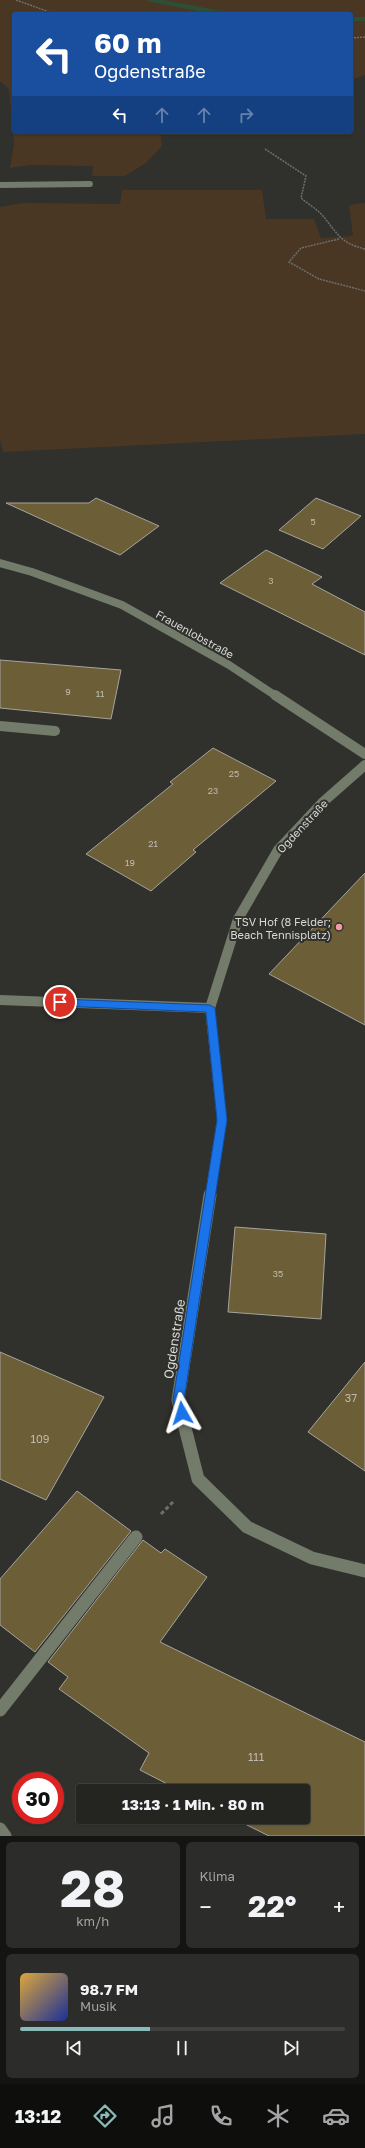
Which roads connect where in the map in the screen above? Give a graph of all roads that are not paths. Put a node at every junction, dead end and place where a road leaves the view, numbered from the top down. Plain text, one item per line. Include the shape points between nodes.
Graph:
1 (90, 184) dead end
2 (0, 185) edge
3 (0, 563) edge
4 (0, 726) edge
5 (55, 731) dead end
6 (365, 754) edge
7 (365, 765) edge
8 (0, 1000) edge
9 (210, 1008) junction
10 (136, 1537) road end
11 (365, 1571) edge
12 (0, 1710) edge
13 (0, 1829) edge
14 (6, 1836) edge

1 - 2 street
3 - 6 street, Frauenlobstraße via 122,605 229,665
4 - 5 street
7 - 9 street, Ogdenstraße via 323,802 278,850 238,919
8 - 9 street
9 - 11 street, Ogdenstraße via 222,1120 178,1400 198,1479 247,1527 312,1558
10 - 12 street
13 - 14 street

